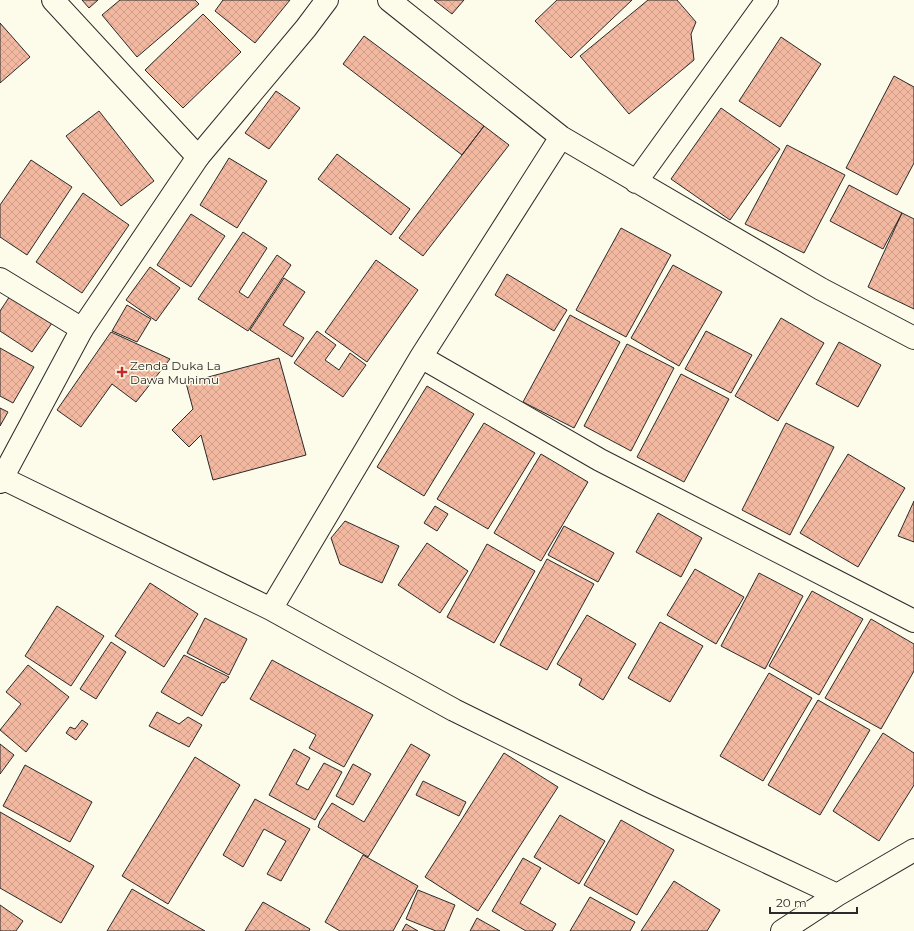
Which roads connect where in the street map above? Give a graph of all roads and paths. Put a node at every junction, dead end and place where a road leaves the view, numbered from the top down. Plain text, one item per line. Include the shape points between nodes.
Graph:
1 (53, 0) edge
2 (327, 0) edge
3 (389, 0) edge
4 (767, 0) edge
5 (561, 137) junction
6 (198, 157) junction
7 (636, 182) junction
8 (0, 279) edge
9 (82, 329) junction
10 (914, 338) edge
11 (421, 357) junction
12 (1, 480) edge
13 (271, 608) junction
14 (914, 621) edge
15 (914, 850) edge
16 (837, 895) junction
17 (782, 931) edge

1 - 6 street
2 - 6 street
3 - 5 street
4 - 7 street
5 - 7 street
5 - 11 street
6 - 9 street
7 - 10 street via 821,289
8 - 9 street
9 - 12 street
11 - 13 street
11 - 14 street via 600,460
12 - 13 street
13 - 16 street via 454,710 644,804
15 - 16 street
16 - 17 street

